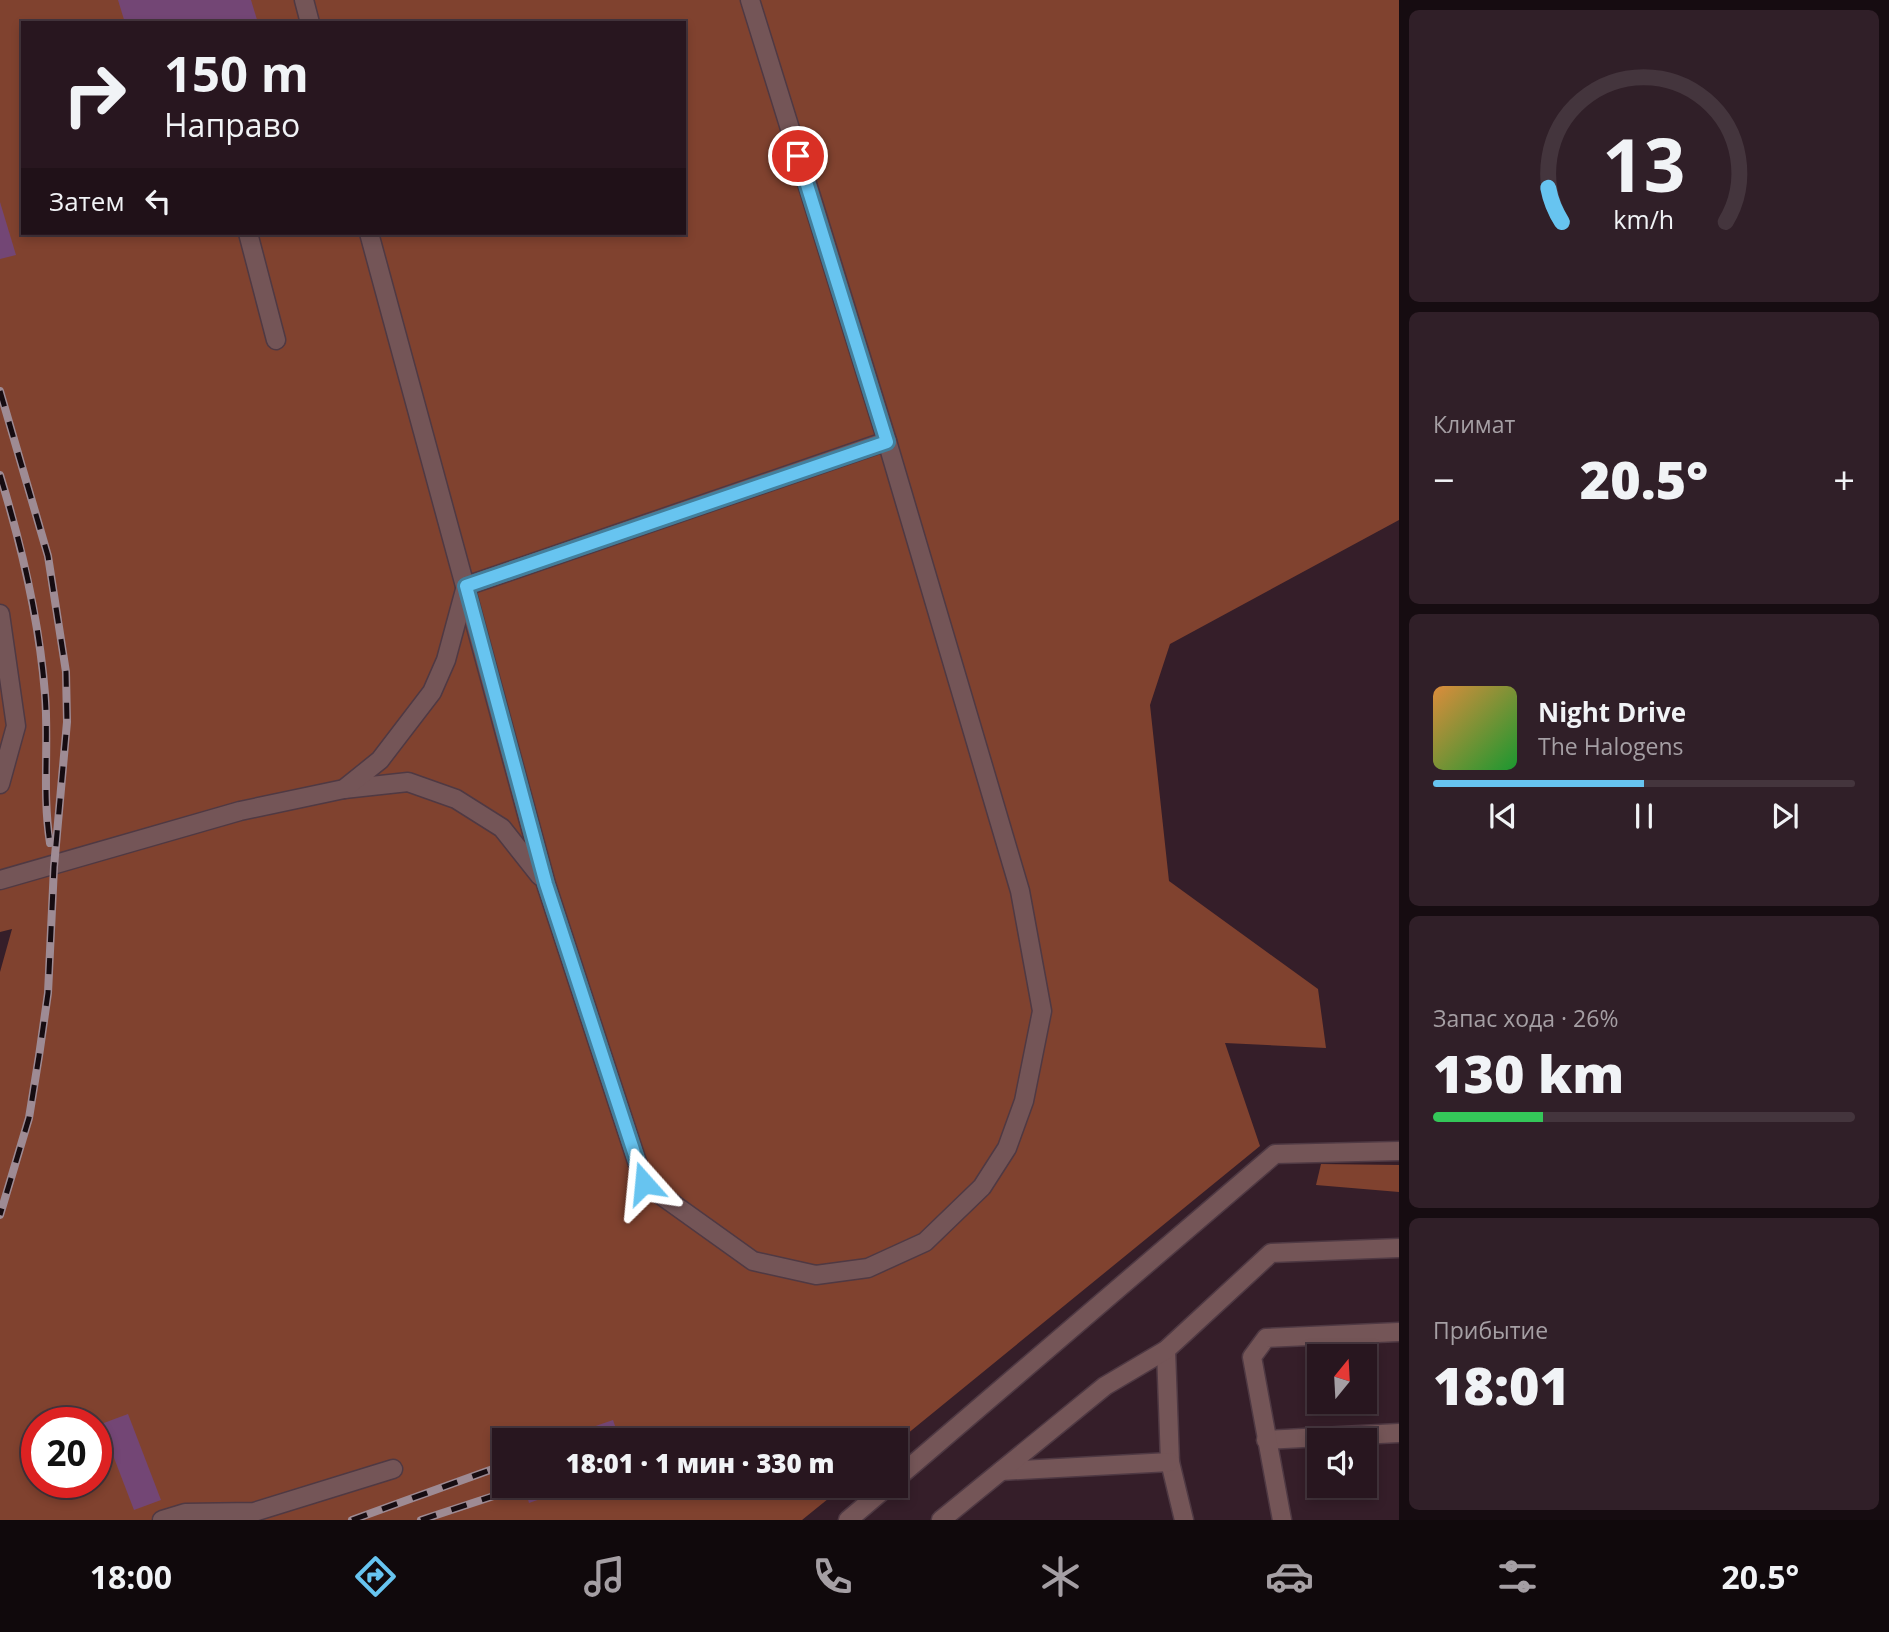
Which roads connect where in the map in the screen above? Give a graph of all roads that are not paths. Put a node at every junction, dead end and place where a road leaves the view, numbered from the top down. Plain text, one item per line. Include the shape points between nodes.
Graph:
1 (304, 0) edge
2 (750, 0) edge
3 (309, 21) edge
4 (249, 235) edge
5 (370, 235) edge
6 (276, 340) dead end
7 (887, 442) junction
8 (466, 586) junction
9 (0, 614) edge
10 (0, 784) edge
11 (344, 789) junction
12 (0, 880) edge
13 (546, 884) junction
14 (1399, 1151) edge
15 (1399, 1248) edge
16 (1399, 1332) edge
17 (1166, 1350) junction
18 (1399, 1433) edge
19 (1266, 1440) junction
20 (1170, 1462) junction
21 (393, 1469) dead end
22 (908, 1469) edge
23 (1001, 1471) junction
24 (874, 1498) edge
25 (162, 1520) edge
26 (848, 1520) edge
27 (941, 1520) edge
28 (1184, 1520) edge
29 (1282, 1520) edge

1 - 3 lane
2 - 7 lane
4 - 6 lane
5 - 8 lane
7 - 8 lane
7 - 13 lane via 1020,891 1042,1011 1024,1101 1007,1148 982,1187 925,1242 868,1268 816,1275 753,1261 697,1223 644,1183
8 - 11 lane via 446,660 432,692 380,760
8 - 13 lane
9 - 10 lane via 16,726
11 - 12 lane via 240,811
11 - 13 lane via 408,782 456,799 502,828
14 - 22 lane via 1275,1154
15 - 17 lane via 1271,1253
16 - 19 lane via 1266,1338 1252,1357
17 - 20 lane
17 - 23 lane via 1105,1386
18 - 19 lane
19 - 29 lane
20 - 23 lane
20 - 28 lane
21 - 25 lane via 254,1512 186,1513
23 - 27 lane
24 - 26 lane

